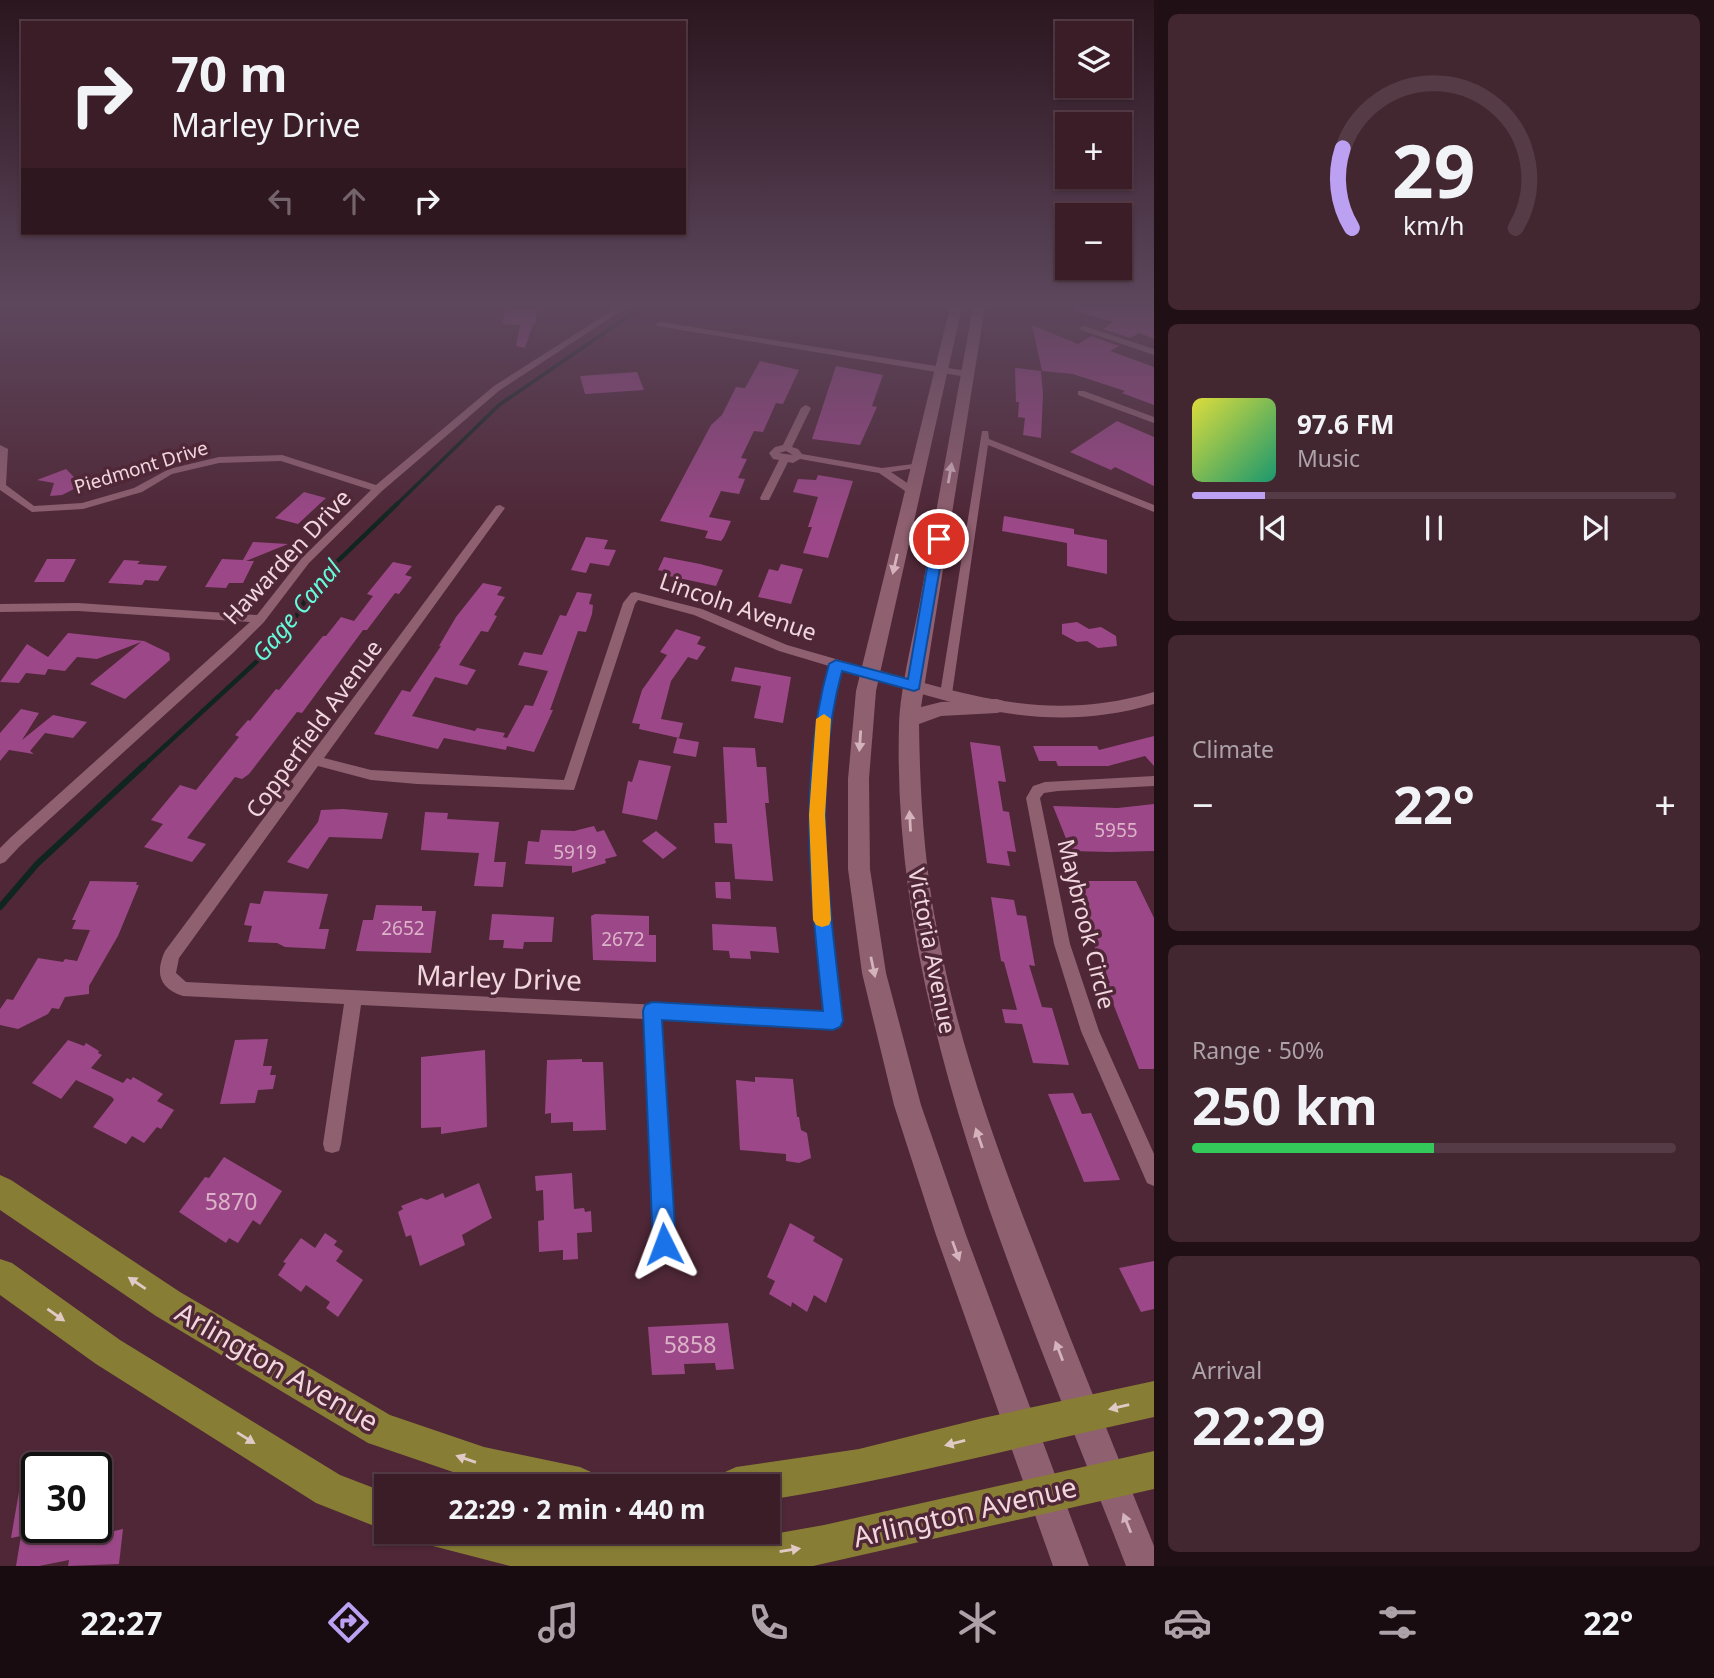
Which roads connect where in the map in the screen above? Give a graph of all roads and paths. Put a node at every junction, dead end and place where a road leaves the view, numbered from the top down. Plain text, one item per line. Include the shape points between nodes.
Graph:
1 (509, 380) edge
2 (939, 380) edge
3 (966, 380) edge
4 (1081, 393) dead end
5 (806, 408) dead end
6 (1154, 420) edge
7 (0, 448) edge
8 (787, 448) junction
9 (798, 456) junction
10 (784, 460) junction
11 (917, 465) junction
12 (881, 471) junction
13 (378, 489) junction
14 (912, 492) junction
15 (765, 498) dead end
16 (500, 508) dead end
17 (1154, 509) edge
18 (0, 608) edge
19 (260, 619) junction
20 (836, 664) junction
21 (870, 673) junction
22 (914, 686) junction
23 (946, 694) junction
24 (1154, 698) edge
25 (997, 706) junction
26 (909, 721) junction
27 (317, 761) junction
28 (1154, 781) edge
29 (0, 858) edge
30 (167, 976) joint
31 (353, 999) junction
32 (652, 1011) junction
33 (332, 1144) dead end
34 (1154, 1176) edge
35 (0, 1191) edge
36 (664, 1244) dead end
37 (0, 1275) edge
38 (1154, 1399) edge
39 (1083, 1415) junction
40 (1021, 1428) junction
41 (1154, 1470) edge
42 (526, 1474) edge
43 (780, 1479) edge
44 (1110, 1479) junction
45 (1045, 1493) junction
46 (374, 1507) edge
47 (499, 1544) edge
48 (1071, 1566) edge
49 (1144, 1566) edge

1 - 13 street, Hawarden Drive
2 - 11 main road
22 -> 3 main road, Victoria Avenue
4 - 6 street
5 - 8 street
7 - 13 street, Piedmont Drive via 4,449 1,486 32,509 83,506 138,490 169,472 219,460 282,458
8 - 9 street
8 - 10 street via 774,453
9 - 10 street
9 - 12 street
10 - 15 street
11 - 12 street
11 - 14 main road
12 - 14 street
13 - 19 street, Hawarden Drive via 305,561
14 -> 21 main road
16 - 27 street, Copperfield Avenue
17 - 23 street via 986,437
18 - 19 street via 78,607
19 - 29 street, Hawarden Drive
20 - 21 street, Lincoln Avenue
20 - 27 street, Lincoln Avenue via 783,648 698,612 635,596 569,786 370,775
20 - 32 street, Marley Drive via 822,728 817,815 819,894 833,1021
21 - 22 street, Lincoln Avenue
21 -> 40 main road via 860,734 858,788 865,926 874,972 933,1186
22 - 23 street, Lincoln Avenue
22 - 26 main road, Victoria Avenue
23 - 25 street, Lincoln Avenue
24 - 25 street, Lincoln Avenue via 1075,713
25 - 26 main road via 978,711 930,709
39 -> 26 main road, Victoria Avenue via 992,1176 962,1088 934,982 911,838
27 - 30 street, Copperfield Avenue via 171,956
28 - 34 street, Maybrook Circle via 1052,784 1032,798 1062,944 1090,1031
30 - 31 street, Marley Drive via 183,989
31 - 32 street, Marley Drive
31 - 33 street
32 - 36 street
42 -> 35 main road, Arlington Avenue via 381,1430 168,1304
37 -> 46 main road via 108,1352 318,1483
38 -> 39 main road
39 - 40 main road
39 - 44 main road, Victoria Avenue
40 -> 43 main road via 859,1467
40 - 45 main road
41 - 44 main road, Arlington Avenue
44 - 45 main road, Arlington Avenue
49 -> 44 main road, Victoria Avenue
47 -> 45 main road, Arlington Avenue via 542,1554 632,1562 729,1560 813,1547
45 - 48 main road

